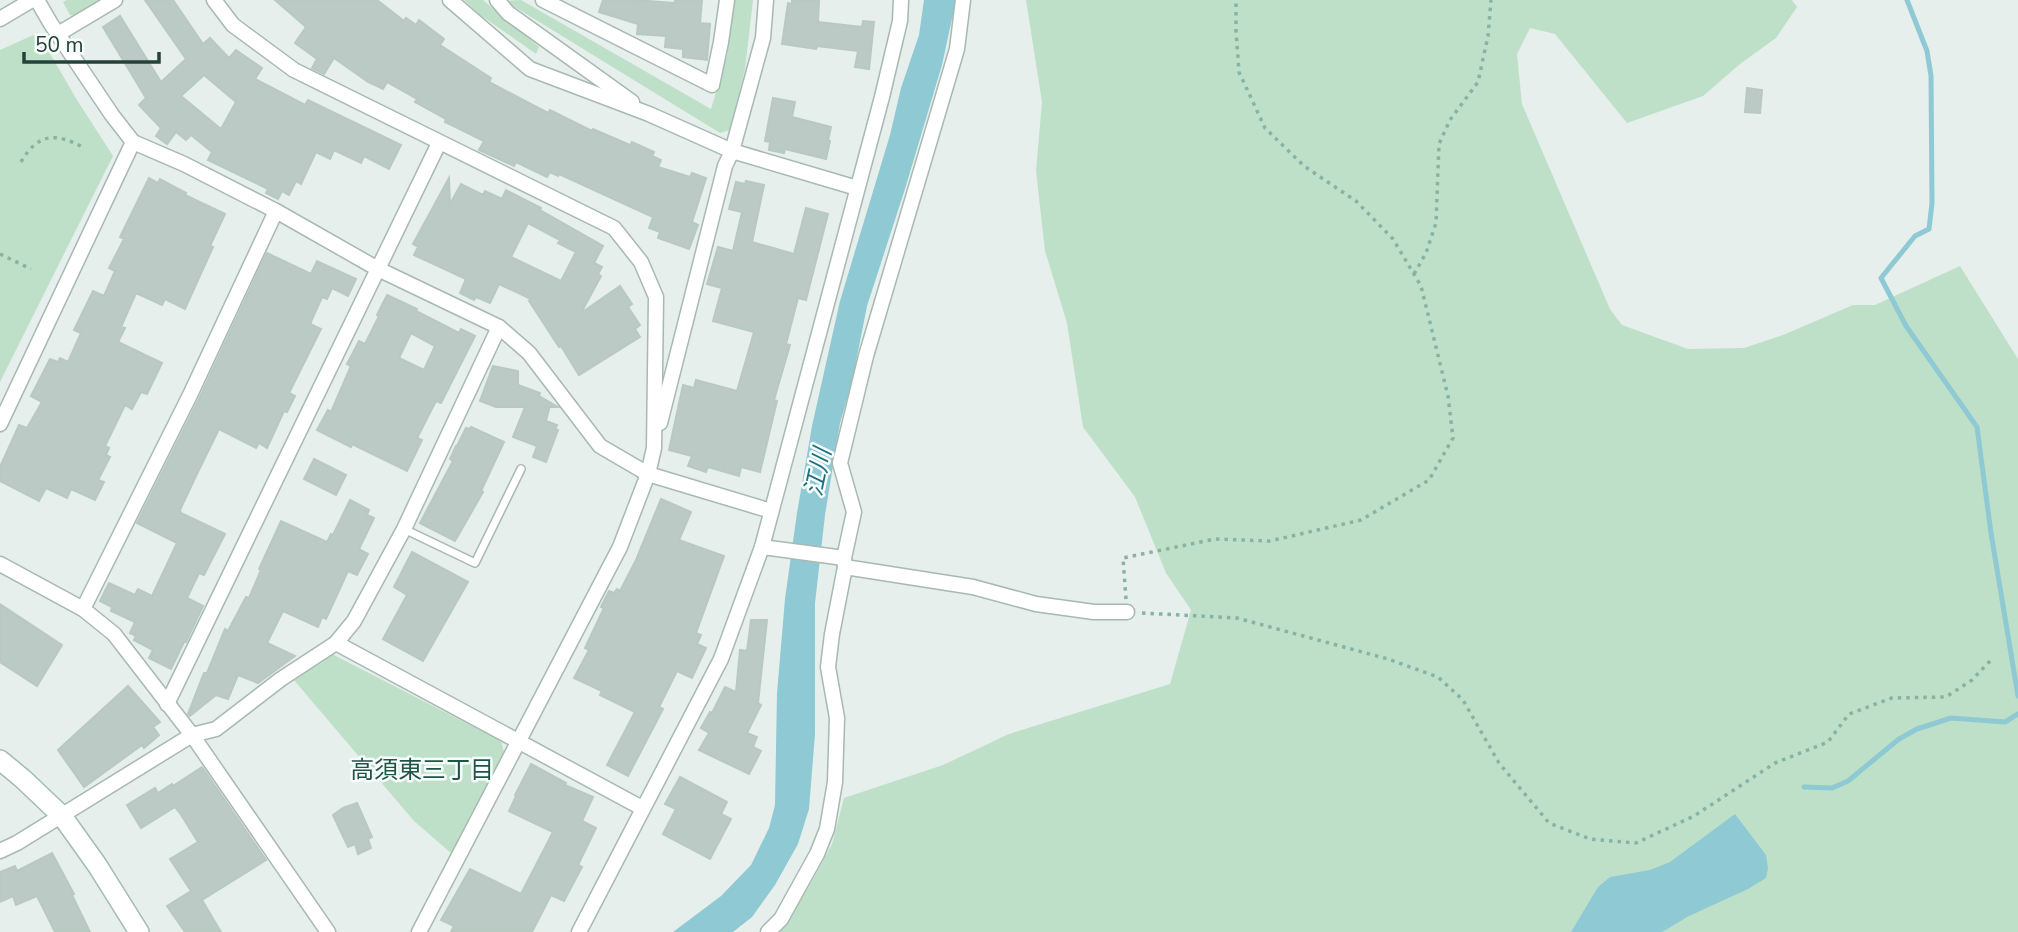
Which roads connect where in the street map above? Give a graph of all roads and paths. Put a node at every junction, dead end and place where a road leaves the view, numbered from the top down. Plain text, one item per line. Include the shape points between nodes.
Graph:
1 (35, 0) edge
2 (115, 0) edge
3 (214, 0) edge
4 (450, 0) edge
5 (497, 0) edge
6 (543, 0) edge
7 (727, 0) edge
8 (766, 0) edge
9 (901, 0) edge
10 (963, 0) edge
11 (1236, 0) edge
12 (1490, 0) edge
13 (0, 19) edge
14 (55, 29) junction
15 (649, 114) junction
16 (133, 142) junction
17 (439, 144) junction
18 (84, 148) dead end
19 (732, 152) junction
20 (21, 162) dead end
21 (857, 187) junction
22 (276, 211) junction
23 (0, 254) edge
24 (31, 269) dead end
25 (378, 269) junction
26 (1414, 274) junction
27 (499, 327) junction
28 (0, 424) edge
29 (654, 448) junction
30 (521, 469) dead end
31 (648, 474) junction
32 (771, 511) junction
33 (404, 529) junction
34 (762, 547) junction
35 (844, 562) junction
36 (0, 564) edge
37 (83, 610) junction
38 (1127, 612) junction
39 (336, 643) junction
40 (1990, 661) dead end
41 (167, 704) junction
42 (192, 735) junction
43 (519, 741) junction
44 (0, 761) edge
45 (642, 808) junction
46 (62, 816) junction
47 (0, 851) edge
48 (139, 932) edge
49 (328, 932) edge
50 (419, 932) edge
51 (579, 932) edge
52 (768, 932) edge

1 - 13 street
1 - 14 street
2 - 14 street
3 - 17 street via 233,25 294,70
4 - 15 street via 530,69
5 - 15 street
6 - 7 street via 712,85
8 - 19 street via 763,37
9 - 21 street via 901,21
10 - 35 street via 957,48 866,356 840,463 854,512
11 - 26 path via 1239,72 1265,128 1304,166 1356,201 1393,239
12 - 26 path via 1478,82 1439,144 1436,223
14 - 16 street
15 - 19 street
16 - 22 street
16 - 28 street
17 - 25 street
17 - 29 street via 614,228 642,262 656,297
18 - 20 path via 66,138 40,140
19 - 21 street
19 - 29 street
21 - 32 street
22 - 25 street
22 - 37 street
23 - 24 path
25 - 27 street
25 - 41 street
26 - 38 path via 1421,286 1448,396 1453,438 1429,480 1361,520 1270,541 1215,539 1123,558
27 - 31 street via 529,353 600,446
27 - 33 street
29 - 31 street
30 - 33 lane via 475,563
31 - 32 street
31 - 43 street via 620,547
32 - 34 street
33 - 39 street via 354,621
34 - 35 street
34 - 45 street via 721,659
35 - 38 street via 1036,604
35 - 52 street via 828,667 836,718 835,782 827,829 781,919
36 - 37 street
37 - 41 street via 114,634
38 - 40 path via 1237,618 1438,677 1464,700 1499,763 1549,823 1590,839 1636,843 1694,816 1775,763 1828,742 1849,715 1892,698 1946,697
39 - 42 street via 216,729
39 - 43 street
41 - 42 street
42 - 46 street
42 - 49 street
43 - 45 street
43 - 50 street
44 - 46 street
45 - 51 street
46 - 47 street
46 - 48 street

